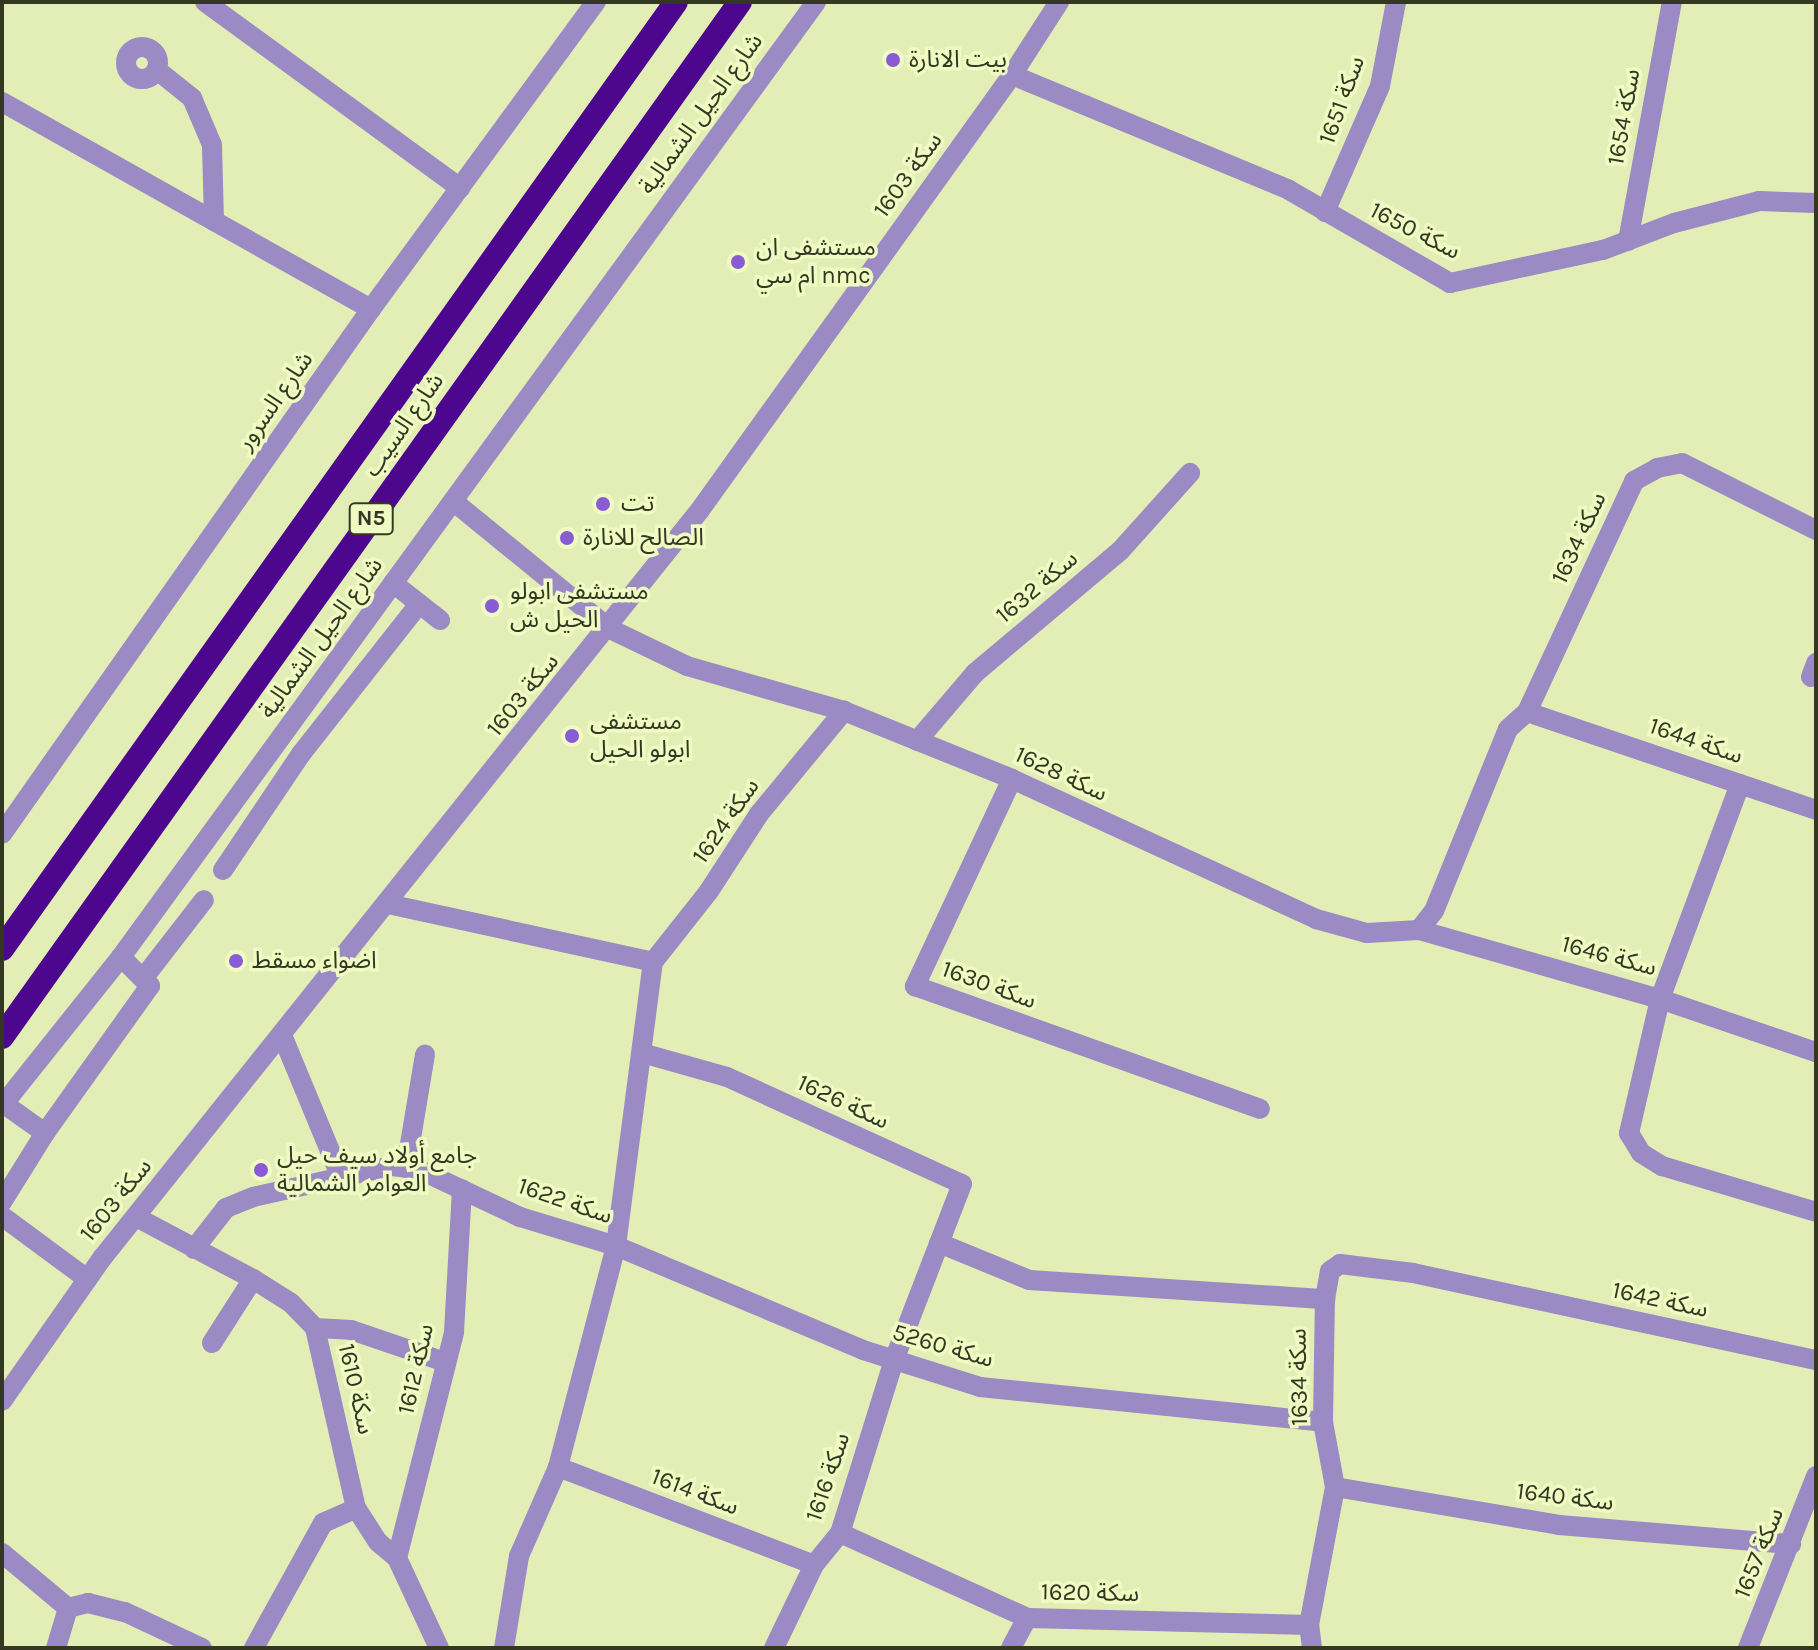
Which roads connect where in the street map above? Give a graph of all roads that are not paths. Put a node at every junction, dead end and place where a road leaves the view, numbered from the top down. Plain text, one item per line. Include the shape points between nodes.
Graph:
1 (205, 2) edge
2 (596, 2) edge
3 (676, 2) edge
4 (740, 2) edge
5 (816, 2) edge
6 (1059, 2) edge
7 (1396, 2) edge
8 (1672, 2) edge
9 (157, 70) dead end
10 (1012, 75) junction
11 (2, 102) edge
12 (460, 188) junction
13 (1816, 203) edge
14 (1325, 212) junction
15 (214, 221) junction
16 (1628, 241) junction
17 (371, 309) junction
18 (1190, 473) dead end
19 (453, 501) junction
20 (1816, 530) edge
21 (393, 583) junction
22 (419, 604) junction
23 (440, 620) dead end
24 (610, 629) junction
25 (844, 711) junction
26 (1527, 712) junction
27 (281, 737) junction
28 (917, 741) junction
29 (301, 754) junction
30 (1012, 779) junction
31 (1740, 784) junction
32 (1816, 810) edge
33 (2, 834) edge
34 (223, 870) dead end
35 (204, 900) dead end
36 (388, 904) junction
37 (1419, 930) junction
38 (2, 949) edge
39 (121, 957) junction
40 (653, 962) junction
41 (145, 976) junction
42 (1660, 999) junction
43 (282, 1035) junction
44 (2, 1037) edge
45 (1816, 1052) edge
46 (642, 1053) junction
47 (425, 1055) dead end
48 (3, 1105) edge
49 (1260, 1109) dead end
50 (45, 1133) junction
51 (406, 1168) junction
52 (340, 1175) junction
53 (462, 1189) junction
54 (2, 1202) edge
55 (1816, 1212) edge
56 (2, 1216) edge
57 (136, 1217) junction
58 (939, 1243) junction
59 (616, 1246) junction
60 (194, 1249) junction
61 (87, 1279) junction
62 (253, 1279) junction
63 (1493, 1291) joint
64 (1325, 1299) junction
65 (315, 1328) junction
66 (212, 1343) dead end
67 (894, 1360) junction
68 (1816, 1360) edge
69 (445, 1362) junction
70 (2, 1401) edge
71 (1323, 1422) junction
72 (558, 1467) junction
73 (1816, 1476) edge
74 (1335, 1487) junction
75 (356, 1508) junction
76 (840, 1533) junction
77 (1791, 1544) junction
78 (3, 1554) edge
79 (397, 1558) junction
80 (814, 1565) junction
81 (68, 1608) junction
82 (1027, 1618) junction
83 (1309, 1625) junction
84 (435, 1646) edge
85 (56, 1648) edge
86 (202, 1648) edge
87 (254, 1648) edge
88 (504, 1648) edge
89 (774, 1648) edge
90 (1011, 1648) edge
91 (1312, 1648) edge
92 (1748, 1648) edge

1 - 12 street
2 - 12 street, شارع السرور
3 - 38 highway, شارع السيب / N5
4 - 44 highway, شارع السيب / N5
5 - 19 street, شارع الحيل الشمالية
6 - 10 street, سكة 1603
7 - 14 street, سكة 1651 via 1380,86
8 - 16 street, سكة 1654
9 - 15 street via 192,98 212,145
10 - 14 street, سكة 1650 via 1289,190
10 - 24 street, سكة 1603
11 - 15 street
12 - 17 street, شارع السرور
13 - 16 street, سكة 1650 via 1759,201
14 - 16 street, سكة 1650 via 1450,283
15 - 17 street
17 - 33 street, شارع السرور
18 - 28 street, سكة 1632 via 1120,551 975,673
19 - 21 street, شارع الحيل الشمالية
19 - 24 street, سكة 1628
20 - 26 street, سكة 1634 via 1682,463 1657,468 1634,481
21 - 22 street
21 - 27 street, شارع الحيل الشمالية
22 - 23 street
22 - 29 street
24 - 25 street, سكة 1628 via 687,666
24 - 36 street, سكة 1603
25 - 28 street, سكة 1628
25 - 40 street, سكة 1624 via 759,814
26 - 31 street, سكة 1644
26 - 37 street via 1508,729 1434,911
27 - 29 street
27 - 39 street, شارع الحيل الشمالية
28 - 30 street, سكة 1628
29 - 34 street
30 - 37 street, سكة 1628 via 1316,919 1367,933
30 - 49 street, سكة 1630 via 915,986
31 - 32 street, سكة 1644
31 - 42 street, سكة 1646
35 - 41 street
36 - 40 street
36 - 43 street, سكة 1603
37 - 42 street, سكة 1646
39 - 41 street
39 - 48 street, شارع الحيل الشمالية
40 - 46 street, سكة 1624
41 - 50 street via 150,986
42 - 45 street
42 - 55 street via 1629,1133 1641,1153 1662,1166
43 - 52 street
43 - 57 street, سكة 1603
46 - 58 street, سكة 1626 via 727,1077 962,1184
46 - 59 street, سكة 1624
47 - 51 street
48 - 50 street
50 - 54 street
51 - 52 street, سكة 1622
51 - 53 street, سكة 1622
52 - 60 street, سكة 1622 via 226,1208
53 - 59 street, سكة 1622 via 520,1217
53 - 69 street, سكة 1612 via 454,1332
56 - 61 street
57 - 60 street, سكة 1610
57 - 61 street, سكة 1603
58 - 64 street via 1029,1280
58 - 67 street, سكة 1626
59 - 67 street, سكة 5260
59 - 72 street
60 - 62 street, سكة 1610
61 - 70 street, سكة 1603
62 - 65 street, سكة 1610 via 291,1303
62 - 66 street
63 - 64 street, سكة 1634 via 1340,1264 1330,1271
63 - 68 street, سكة 1642
64 - 71 street, سكة 1634
65 - 69 street via 351,1330
65 - 75 street, سكة 1610
67 - 71 street, سكة 5260 via 980,1387
67 - 76 street, سكة 1616
69 - 79 street, سكة 1612
71 - 74 street, سكة 1634
72 - 80 street, سكة 1614
72 - 88 street via 519,1556
73 - 77 street, سكة 1657
74 - 77 street, سكة 1640 via 1559,1525
74 - 83 street, سكة 1634
75 - 79 street, سكة 1610 via 378,1542
75 - 87 street via 323,1523
76 - 80 street, سكة 1616
76 - 82 street, سكة 1620
77 - 92 street, سكة 1657
78 - 81 street
79 - 84 street, سكة 1610
80 - 89 street, سكة 1616
81 - 85 street
81 - 86 street via 88,1603 125,1612
82 - 83 street, سكة 1620
82 - 90 street
83 - 91 street, سكة 1634

